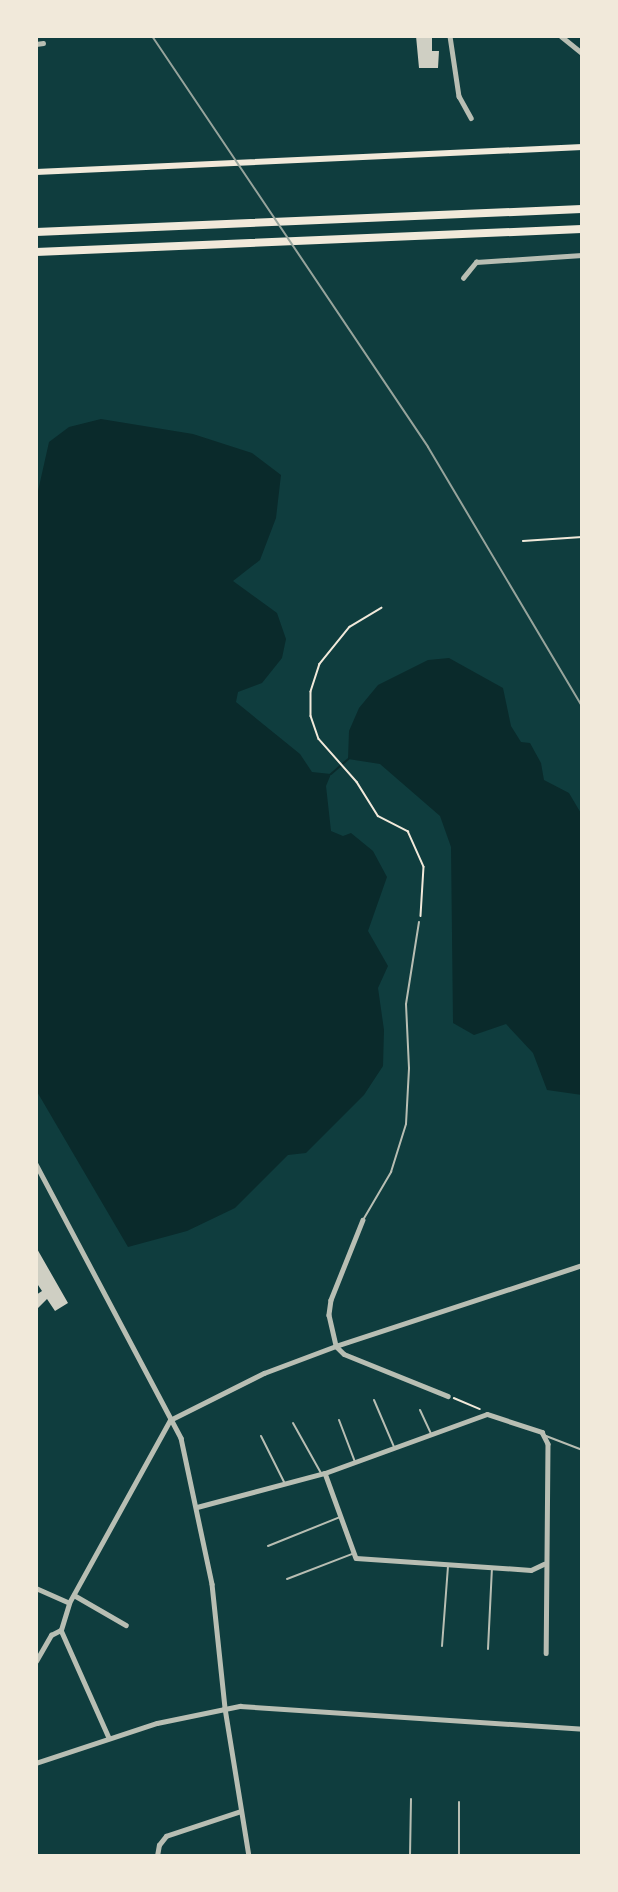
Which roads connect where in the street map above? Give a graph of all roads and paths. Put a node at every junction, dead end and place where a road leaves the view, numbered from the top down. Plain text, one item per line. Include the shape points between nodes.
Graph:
1 (450, 36) edge
2 (561, 36) edge
3 (43, 43) dead end
4 (36, 44) edge
5 (581, 52) edge
6 (471, 118) dead end
7 (582, 147) edge
8 (36, 172) edge
9 (582, 209) edge
10 (582, 229) edge
11 (36, 232) edge
12 (36, 252) edge
13 (582, 255) edge
14 (463, 278) dead end
15 (582, 537) edge
16 (523, 541) dead end
17 (382, 608) dead end
18 (419, 922) joint
19 (36, 1164) edge
20 (363, 1220) joint
21 (582, 1265) edge
22 (336, 1346) junction
23 (448, 1396) joint
24 (374, 1400) dead end
25 (420, 1410) dead end
26 (487, 1414) junction
27 (170, 1420) junction
28 (339, 1420) dead end
29 (293, 1423) dead end
30 (431, 1434) junction
31 (261, 1436) dead end
32 (546, 1436) junction
33 (394, 1448) junction
34 (582, 1450) edge
35 (355, 1462) junction
36 (324, 1474) junction
37 (285, 1484) junction
38 (197, 1507) junction
39 (340, 1517) junction
40 (268, 1546) dead end
41 (352, 1554) junction
42 (544, 1564) junction
43 (448, 1566) junction
44 (492, 1567) junction
45 (287, 1580) dead end
46 (36, 1588) edge
47 (74, 1595) junction
48 (69, 1603) junction
49 (126, 1625) dead end
50 (61, 1629) junction
51 (442, 1646) dead end
52 (488, 1649) dead end
53 (546, 1653) dead end
54 (36, 1661) edge
55 (225, 1708) junction
56 (582, 1729) edge
57 (109, 1738) junction
58 (36, 1762) edge
59 (411, 1799) dead end
60 (459, 1802) dead end
61 (241, 1810) junction
62 (157, 1856) edge
63 (249, 1856) edge
64 (410, 1856) edge
65 (459, 1856) edge

1 - 6 street via 459,96
2 - 5 street
3 - 4 street
7 - 8 main road
9 - 11 highway
10 - 12 highway
13 - 14 street via 476,262
15 - 16 path
17 - 18 path via 350,627 315,675 311,716 319,739 347,769 378,816 408,831 417,851 425,889
18 - 20 lane via 406,1004 406,1124 391,1172
19 - 27 street
20 - 22 street via 330,1300 329,1316
21 - 22 street
22 - 23 street via 344,1354
22 - 27 street via 264,1373
23 - 26 path
24 - 33 lane
25 - 30 lane
26 - 30 street
26 - 32 street
27 - 38 street via 181,1438
27 - 47 street
28 - 35 lane
29 - 36 lane
30 - 33 street
31 - 37 lane
32 - 34 lane
32 - 42 street via 549,1554
33 - 35 street
35 - 36 street
36 - 37 street
36 - 39 street
37 - 38 street
38 - 55 street via 212,1584
39 - 40 lane
39 - 41 street
41 - 43 street via 363,1560
41 - 45 lane
42 - 44 street via 531,1570
42 - 53 street
43 - 44 street
43 - 51 lane
44 - 52 lane
46 - 48 street
47 - 48 street
47 - 49 street
48 - 50 street
50 - 54 street via 51,1635
50 - 57 street
55 - 56 street via 260,1705
55 - 57 street
55 - 61 street
57 - 58 street
59 - 64 lane
60 - 65 lane
61 - 62 street via 166,1836
61 - 63 street

